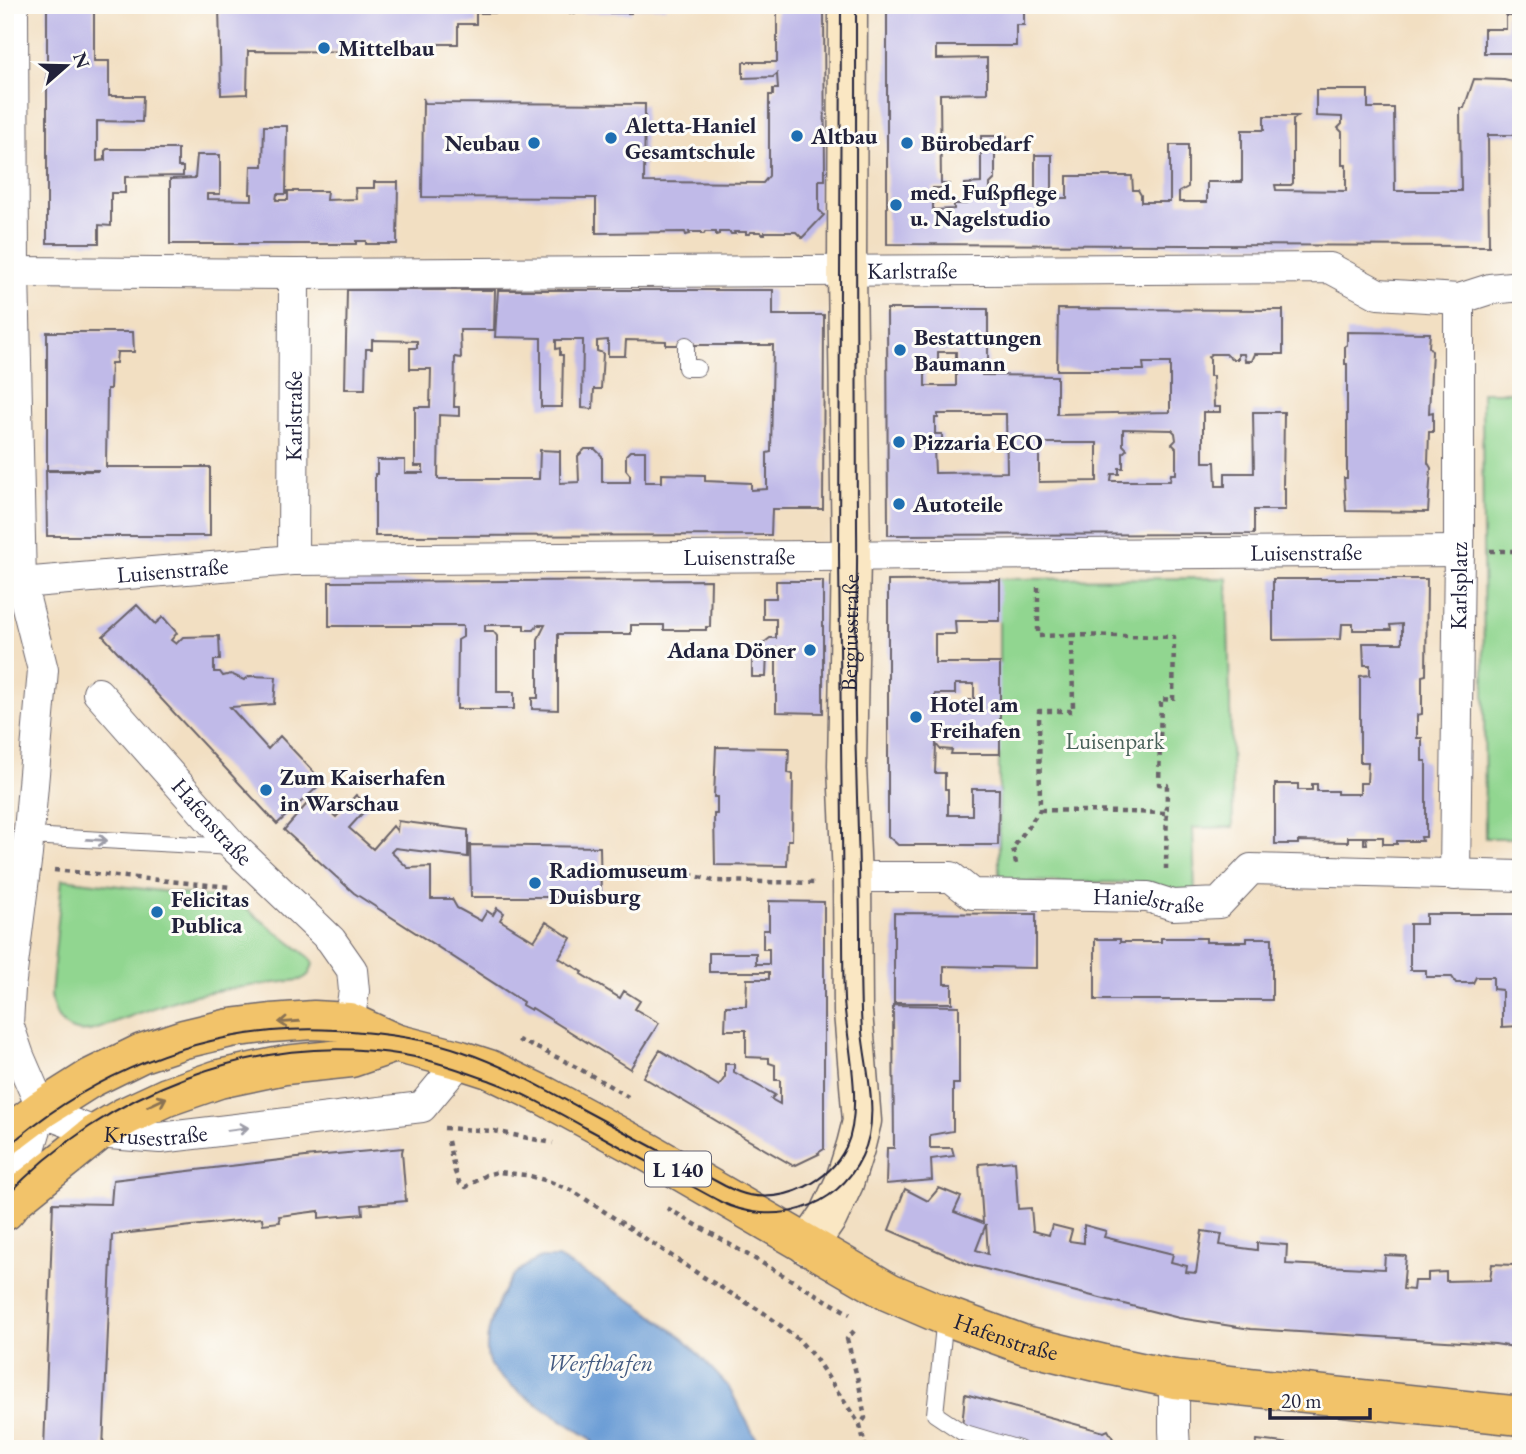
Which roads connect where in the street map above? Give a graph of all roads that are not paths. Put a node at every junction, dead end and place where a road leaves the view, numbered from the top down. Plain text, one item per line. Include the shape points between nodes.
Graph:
1 (13, 5) edge
2 (848, 5) edge
3 (846, 271) junction
4 (14, 272) junction
5 (293, 274) junction
6 (1521, 286) edge
7 (1459, 299) junction
8 (686, 345) dead end
9 (697, 368) dead end
10 (1459, 551) junction
11 (851, 557) junction
12 (293, 561) junction
13 (13, 579) edge
14 (98, 693) dead end
15 (29, 836) junction
16 (234, 847) junction
17 (1455, 875) junction
18 (1521, 876) edge
19 (852, 877) junction
20 (349, 1022) junction
21 (394, 1043) junction
22 (461, 1060) junction
23 (42, 1110) junction
24 (97, 1133) junction
25 (5, 1137) edge
26 (10, 1205) edge
27 (808, 1246) junction
28 (946, 1316) junction
29 (1174, 1379) junction
30 (1521, 1416) edge
31 (1019, 1449) edge
32 (1175, 1449) edge

1 - 4 street
2 - 3 street, Bergiusstraße
3 - 5 street, Karlstraße via 686,281
3 - 7 street, Karlstraße via 1330,268 1378,294
3 - 11 street, Bergiusstraße
4 - 5 street, Karlstraße
4 - 13 street
5 - 12 street, Karlstraße
6 - 7 street, Karlstraße
7 - 10 street, Karlsplatz
8 - 9 lane via 686,368
10 - 11 street, Luisenstraße
10 - 17 street, Karlsplatz
11 - 12 street, Luisenstraße
11 - 19 street, Bergiusstraße via 847,766
12 - 13 street, Luisenstraße
13 - 15 street via 43,670
14 - 16 street, Hafenstraße
15 -> 16 lane
15 - 23 street via 8,1024
16 - 20 street, Hafenstraße via 331,940 352,971
17 - 18 street, Hanielstraße
17 - 19 street, Hanielstraße via 1251,869 1219,903 1173,905 1147,897 972,894 951,877
19 - 27 street, Bergiusstraße via 853,1012 862,1121 844,1183
20 - 21 main road, L 140
20 -> 23 main road, L 140 via 271,1023 184,1039 91,1078
21 - 22 main road, L 140
24 -> 21 main road, Krusestraße via 167,1097 219,1079 351,1058
24 -> 22 street, Krusestraße via 160,1138 422,1107
22 - 27 main road, Hafenstraße / L 140 via 545,1096
23 - 24 street
23 - 25 main road, L 140
23 - 26 street
24 - 26 main road
27 - 28 main road, Hafenstraße / L 140 via 889,1292
28 - 29 main road, Hafenstraße / L 140 via 1025,1345
28 - 31 lane via 935,1414 962,1432
29 - 30 main road, Hafenstraße / L 140
29 - 32 street

